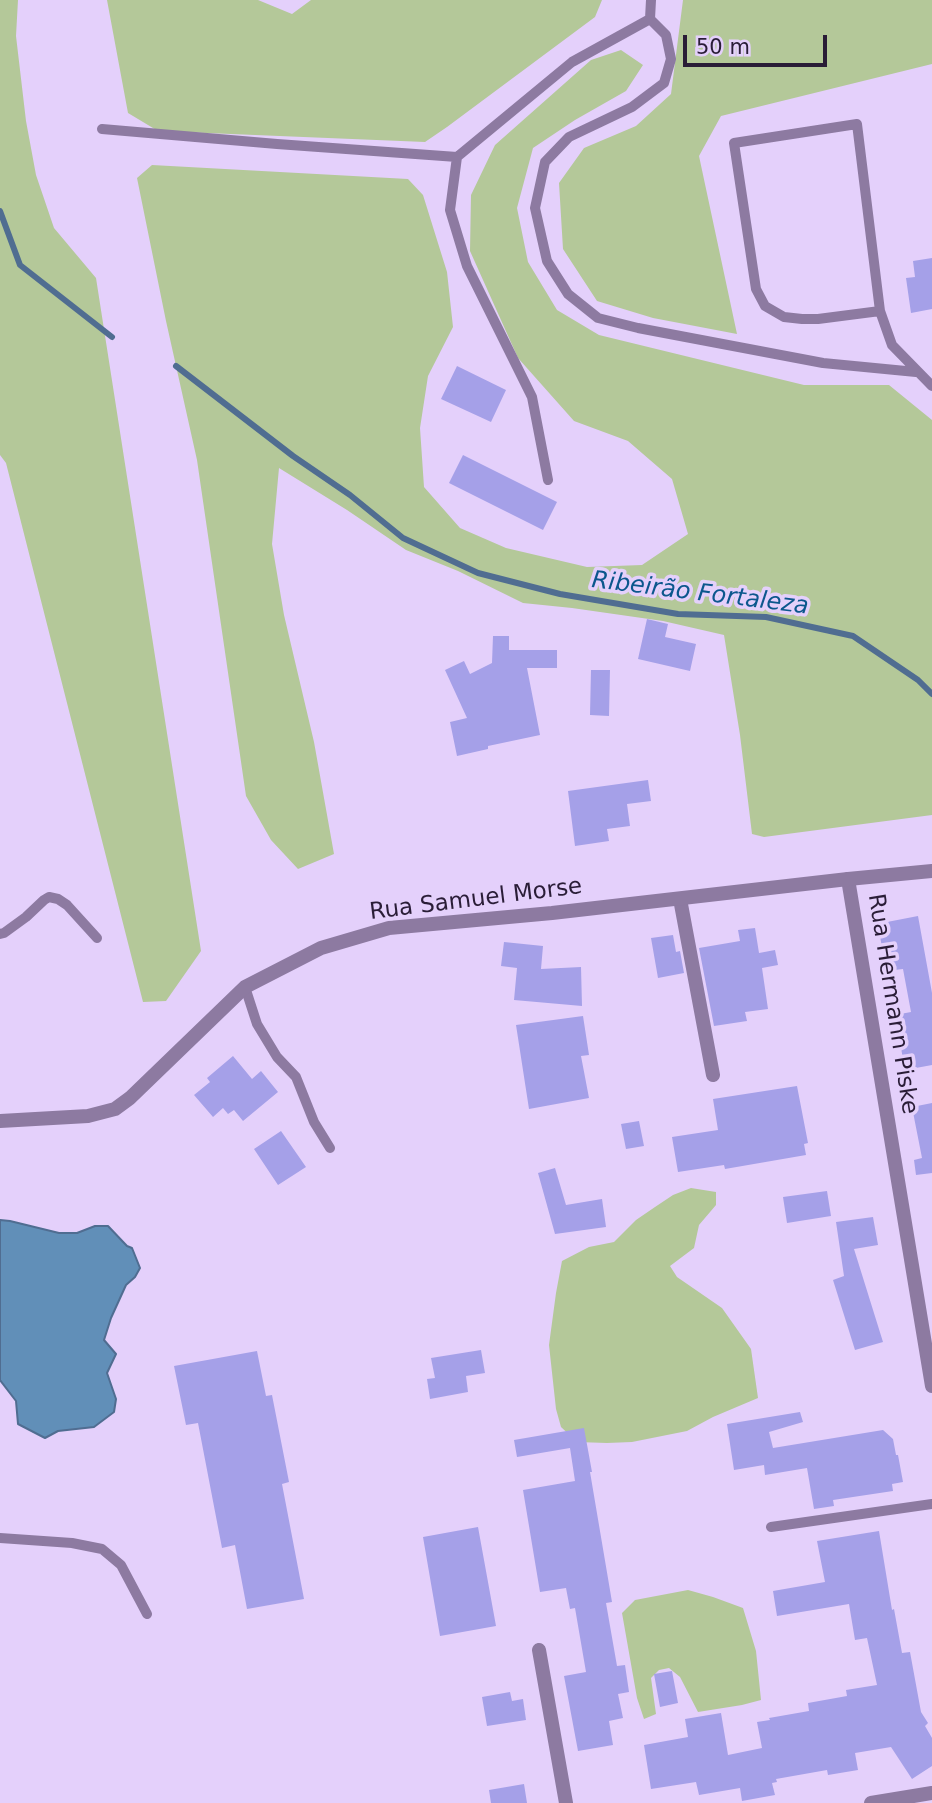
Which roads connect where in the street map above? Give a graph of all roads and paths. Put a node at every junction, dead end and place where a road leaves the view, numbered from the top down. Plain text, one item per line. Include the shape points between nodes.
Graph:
1 (651, 0) edge
2 (650, 19) junction
3 (102, 129) dead end
4 (457, 157) junction
5 (880, 311) junction
6 (916, 372) junction
7 (932, 386) edge
8 (548, 480) dead end
9 (932, 872) edge
10 (848, 879) junction
11 (680, 898) junction
12 (0, 934) edge
13 (97, 938) dead end
14 (245, 987) junction
15 (713, 1075) dead end
16 (0, 1121) edge
17 (330, 1148) dead end
18 (932, 1386) edge
19 (932, 1504) edge
20 (771, 1527) dead end
21 (0, 1538) edge
22 (148, 1614) dead end
23 (540, 1650) dead end
24 (932, 1793) edge
25 (566, 1803) edge
26 (871, 1803) edge

1 - 2 lane
2 - 4 lane via 572,62
2 - 6 lane via 666,35 671,59 664,83 632,107 569,137 545,162 535,208 547,261 568,294 598,318 638,328 822,363
3 - 4 lane
4 - 8 lane via 450,210 467,266 532,397
5 - 5 lane via 857,124 734,143 756,289 765,306 784,317 802,319
5 - 6 lane via 892,345
6 - 7 lane
9 - 10 street, Rua Samuel Morse
10 - 11 street, Rua Samuel Morse
10 - 18 street, Rua Hermann Piske
11 - 14 street, Rua Samuel Morse via 389,928 321,948
11 - 15 street
12 - 13 lane via 49,897 67,905
14 - 16 street, Rua Samuel Morse via 115,1109 88,1116
14 - 17 lane via 257,1024 296,1077
19 - 20 lane
21 - 22 lane via 102,1549 121,1565
23 - 25 street
24 - 26 street

